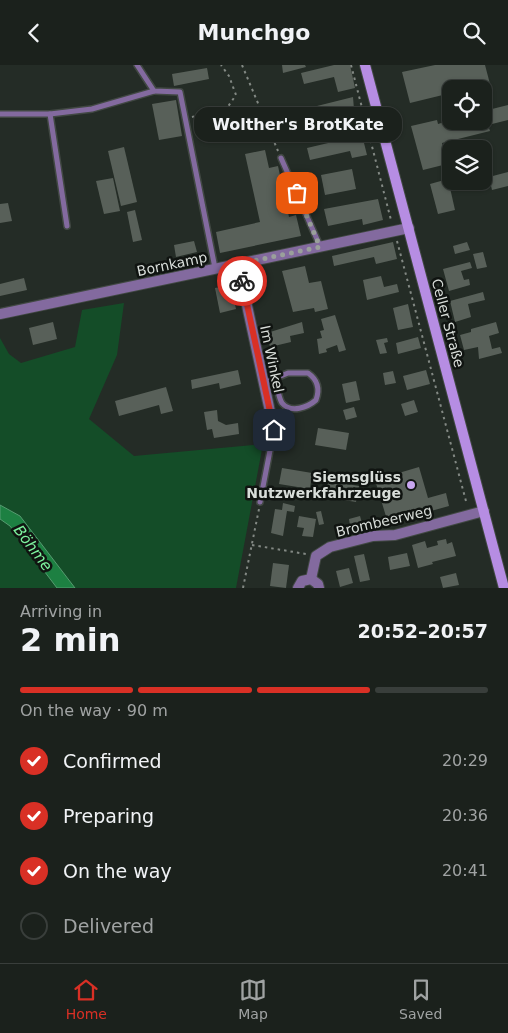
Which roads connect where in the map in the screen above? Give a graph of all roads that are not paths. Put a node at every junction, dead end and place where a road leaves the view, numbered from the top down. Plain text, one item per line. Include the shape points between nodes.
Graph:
1 (137, 65) edge
2 (365, 65) edge
3 (154, 91) junction
4 (0, 114) edge
5 (50, 114) junction
6 (281, 158) road end
7 (67, 226) dead end
8 (409, 228) junction
9 (320, 247) junction
10 (238, 264) junction
11 (216, 269) junction
12 (0, 314) edge
13 (274, 380) junction
14 (263, 383) junction
15 (274, 430) joint
16 (260, 502) road end
17 (484, 511) junction
18 (310, 579) junction
19 (298, 588) edge
20 (319, 588) edge
21 (504, 588) edge

1 - 3 lane
2 - 8 main road, Celler Straße
3 - 5 lane via 92,109
3 - 11 lane via 180,92
4 - 5 lane
5 - 7 lane
6 - 9 lane
8 - 9 street, Bornkamp
8 - 17 main road, Celler Straße
9 - 10 street, Bornkamp
10 - 11 street, Bornkamp
10 - 14 street, Im Winkel
11 - 12 street, Bornkamp
13 - 13 lane via 296,372 308,373 317,383 316,400 301,408 286,406
13 - 14 lane
14 - 15 street, Im Winkel
15 - 16 lane
17 - 18 street, Brombeerweg via 394,535 374,536 330,547 316,555
17 - 21 main road, Celler Straße
18 - 19 street via 302,581
18 - 20 street

